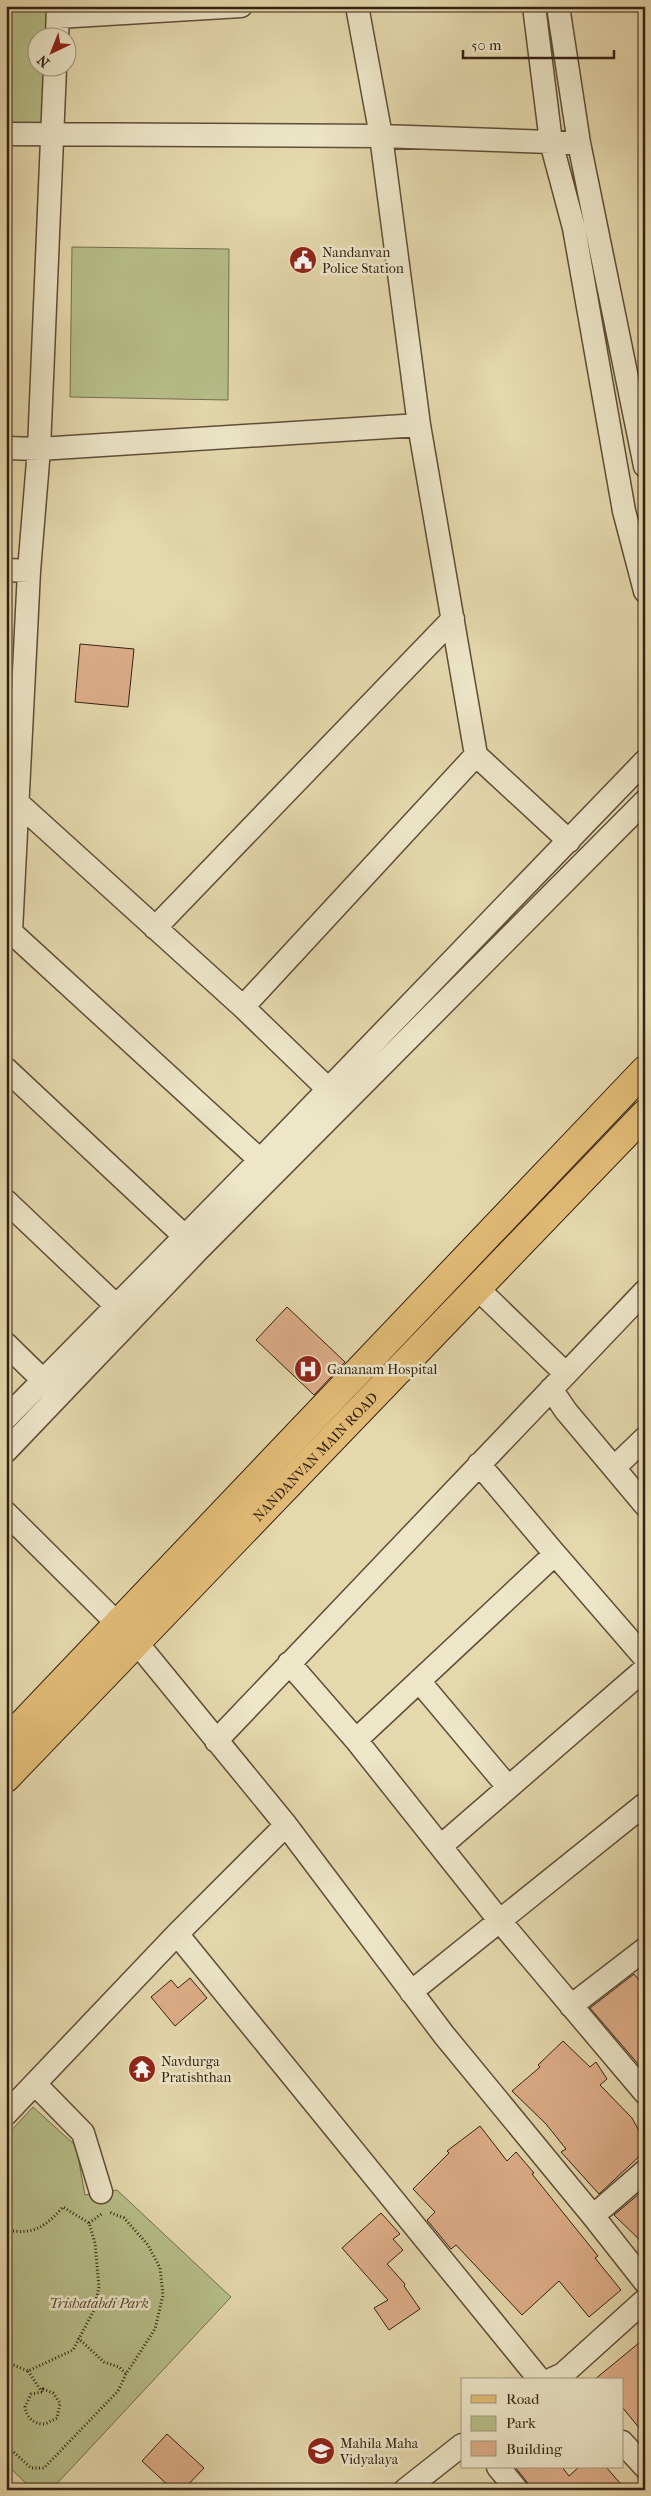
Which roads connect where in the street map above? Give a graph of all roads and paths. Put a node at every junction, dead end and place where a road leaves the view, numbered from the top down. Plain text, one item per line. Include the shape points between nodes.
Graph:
1 (241, 6) edge
2 (357, 6) edge
3 (534, 6) edge
4 (558, 6) edge
5 (211, 7) edge
6 (58, 20) edge
7 (55, 78) edge
8 (6, 134) edge
9 (52, 136) junction
10 (381, 136) junction
11 (551, 142) junction
12 (579, 143) junction
13 (638, 392) edge
14 (419, 425) junction
15 (6, 448) edge
16 (39, 449) junction
17 (645, 466) edge
18 (6, 570) edge
19 (29, 571) junction
20 (645, 592) edge
21 (453, 619) junction
22 (15, 687) edge
23 (476, 755) junction
24 (645, 761) edge
25 (645, 801) edge
26 (12, 804) edge
27 (570, 840) junction
28 (155, 928) junction
29 (8, 933) edge
30 (243, 1007) junction
31 (6, 1069) edge
32 (645, 1070) edge
33 (329, 1090) junction
34 (645, 1114) edge
35 (260, 1160) junction
36 (6, 1201) edge
37 (192, 1243) junction
38 (478, 1288) junction
39 (645, 1291) edge
40 (124, 1312) junction
41 (6, 1344) edge
42 (43, 1380) junction
43 (559, 1381) junction
44 (59, 1396) junction
45 (6, 1418) edge
46 (645, 1438) edge
47 (6, 1451) edge
48 (479, 1464) junction
49 (614, 1468) junction
50 (645, 1505) edge
51 (6, 1514) edge
52 (555, 1554) junction
53 (118, 1624) junction
54 (137, 1644) junction
55 (645, 1658) edge
56 (289, 1663) junction
57 (645, 1669) edge
58 (419, 1682) junction
59 (356, 1740) junction
60 (6, 1741) edge
61 (216, 1741) junction
62 (6, 1778) edge
63 (508, 1787) junction
64 (645, 1804) edge
65 (286, 1825) junction
66 (441, 1846) junction
67 (499, 1920) junction
68 (178, 1934) junction
69 (644, 1950) edge
70 (411, 1992) junction
71 (571, 2006) junction
72 (35, 2084) junction
73 (645, 2092) edge
74 (6, 2114) edge
75 (645, 2171) edge
76 (100, 2192) dead end
77 (593, 2216) junction
78 (89, 2224) junction
79 (6, 2230) edge
80 (645, 2282) edge
81 (645, 2300) edge
82 (78, 2338) junction
83 (6, 2362) edge
84 (28, 2371) junction
85 (126, 2374) junction
86 (538, 2378) edge
87 (560, 2378) edge
88 (42, 2392) junction
89 (624, 2444) edge
90 (6, 2445) edge
91 (461, 2446) edge
92 (645, 2467) edge
93 (499, 2468) edge
94 (405, 2490) edge
95 (517, 2490) edge

1 - 5 street
2 - 10 street
3 - 11 street
4 - 12 street
5 - 6 street
7 - 9 street
8 - 9 street
9 - 10 street
9 - 16 street
10 - 11 street
10 - 14 street
11 - 12 street
11 - 20 street via 574,228 624,511
12 - 13 street
13 - 17 street
14 - 16 street
14 - 21 street
15 - 16 street
16 - 19 street
18 - 19 street
19 - 22 street
21 - 23 street
21 - 28 street
22 - 26 street
23 - 27 street
23 - 30 street
24 - 27 street
25 - 37 street
26 - 28 street
26 - 29 street
27 - 33 street
28 - 30 street
29 - 35 street
30 - 33 street
31 - 37 street
32 - 53 main road
33 - 35 street
34 - 38 main road, NANDANVAN MAIN ROAD
35 - 37 street
36 - 40 street
37 - 40 street
38 - 43 street
38 - 54 main road, NANDANVAN MAIN ROAD
39 - 43 street
40 - 42 street
40 - 44 street
41 - 42 street
42 - 44 street
42 - 45 street
43 - 48 street
43 - 49 street via 566,1411
44 - 47 street
46 - 49 street
48 - 52 street
48 - 56 street
49 - 50 street
51 - 53 street
52 - 55 street
52 - 58 street
53 - 54 street
53 - 60 main road
54 - 61 street
54 - 62 main road, NANDANVAN MAIN ROAD
56 - 59 street
56 - 61 street
57 - 63 street
58 - 59 street
58 - 63 street
59 - 66 street
61 - 65 street
63 - 66 street
64 - 67 street
65 - 68 street
65 - 70 street
66 - 67 street
67 - 70 street
67 - 71 street
68 - 72 street
68 - 86 street
69 - 71 street
70 - 77 street
71 - 73 street
72 - 74 street
72 - 76 street via 83,2133
75 - 77 street
77 - 80 street
78 - 79 path via 63,2207 47,2224 29,2232
78 - 82 path via 95,2242 98,2287 94,2310
78 - 85 path via 106,2211 124,2218 148,2245 160,2268 163,2295 155,2329
81 - 87 street
82 - 84 path via 73,2350
82 - 85 path via 104,2362 119,2367
83 - 84 path
84 - 88 path
85 - 90 path via 118,2391 44,2468 31,2468
88 - 88 path via 31,2394 25,2407 29,2418 39,2424 57,2418 60,2403 53,2393 42,2389
89 - 92 street
91 - 94 street
93 - 95 street

